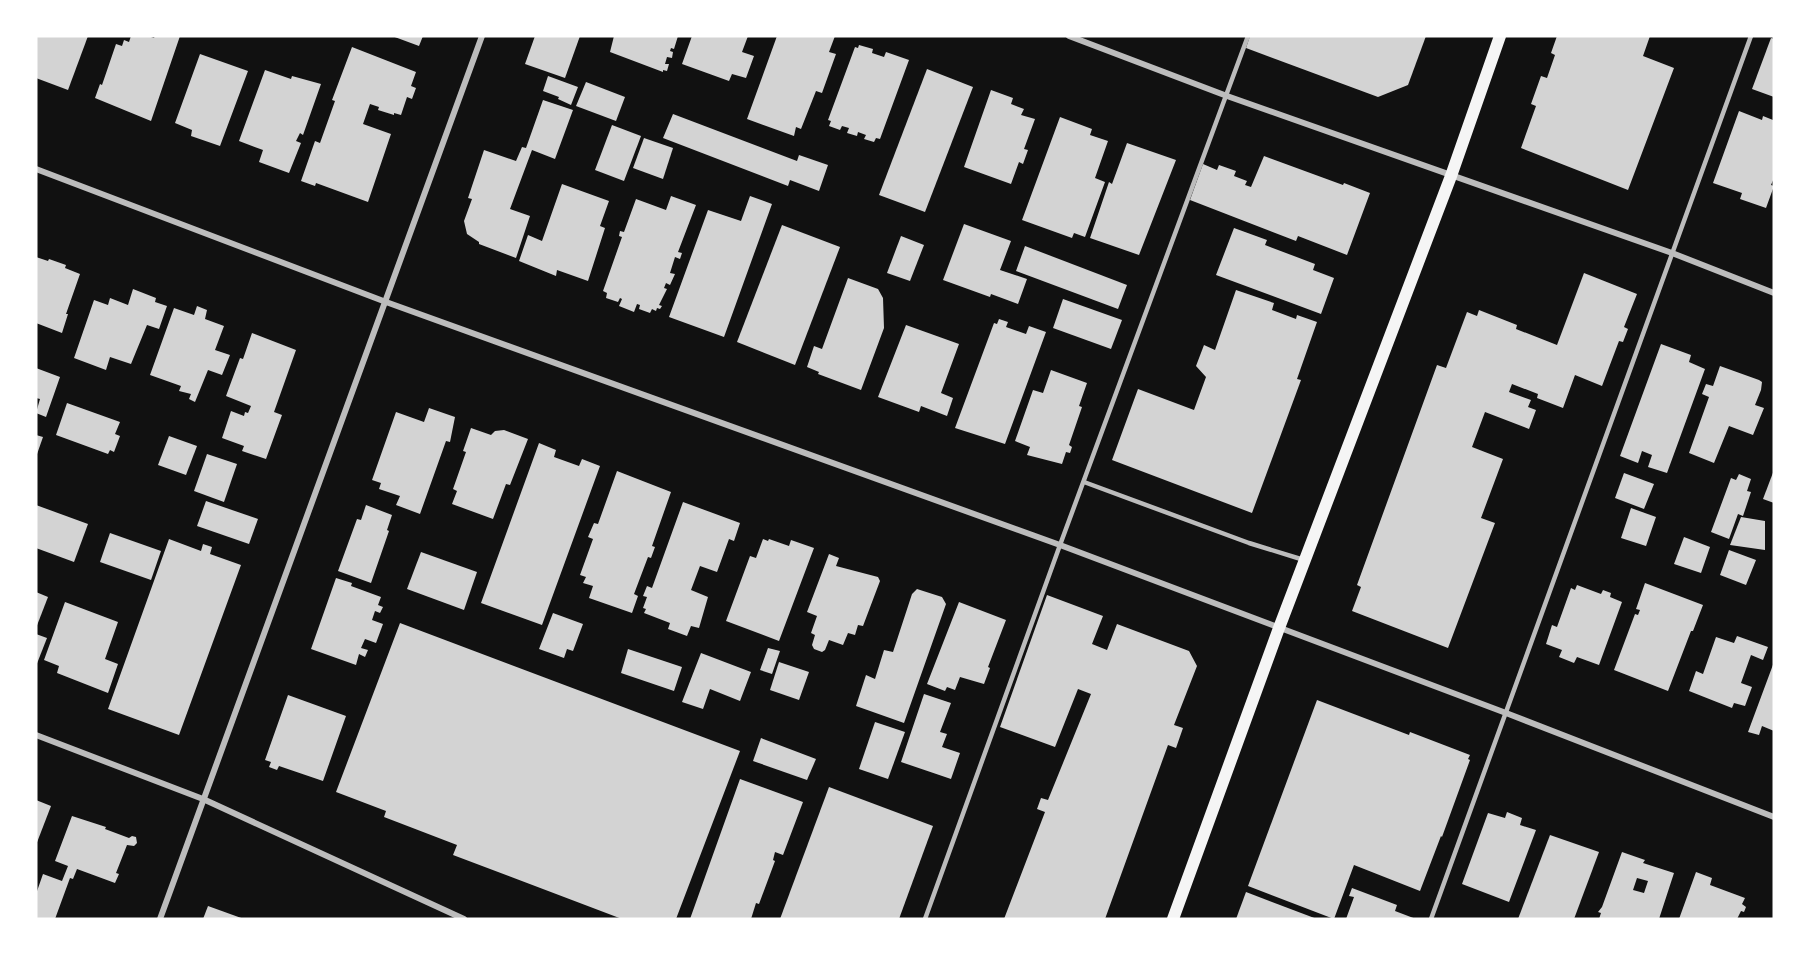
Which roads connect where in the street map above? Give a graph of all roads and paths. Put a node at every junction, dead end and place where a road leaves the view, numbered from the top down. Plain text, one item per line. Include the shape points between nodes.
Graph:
1 (482, 36) edge
2 (1069, 36) edge
3 (1248, 36) edge
4 (1500, 36) edge
5 (1751, 36) edge
6 (1227, 96) junction
7 (36, 169) edge
8 (1451, 176) junction
9 (1672, 253) junction
10 (1774, 293) edge
11 (386, 302) junction
12 (1084, 482) junction
13 (1060, 545) junction
14 (1304, 561) junction
15 (1279, 628) junction
16 (1506, 713) junction
17 (36, 735) edge
18 (203, 799) junction
19 (1774, 817) edge
20 (160, 919) edge
21 (464, 919) edge
22 (925, 919) edge
23 (1173, 919) edge
24 (1431, 919) edge

1 - 11 street
2 - 6 street
3 - 6 lane
4 - 8 main road
5 - 9 lane
6 - 8 street
6 - 12 lane
7 - 11 street
8 - 9 street
8 - 14 main road
9 - 10 street
9 - 16 lane
11 - 13 street
11 - 18 street
12 - 13 lane
12 - 14 lane
13 - 15 street
13 - 22 lane
14 - 15 main road
15 - 16 street
15 - 23 main road
16 - 19 street
16 - 24 lane
17 - 18 street
18 - 20 street
18 - 21 street

